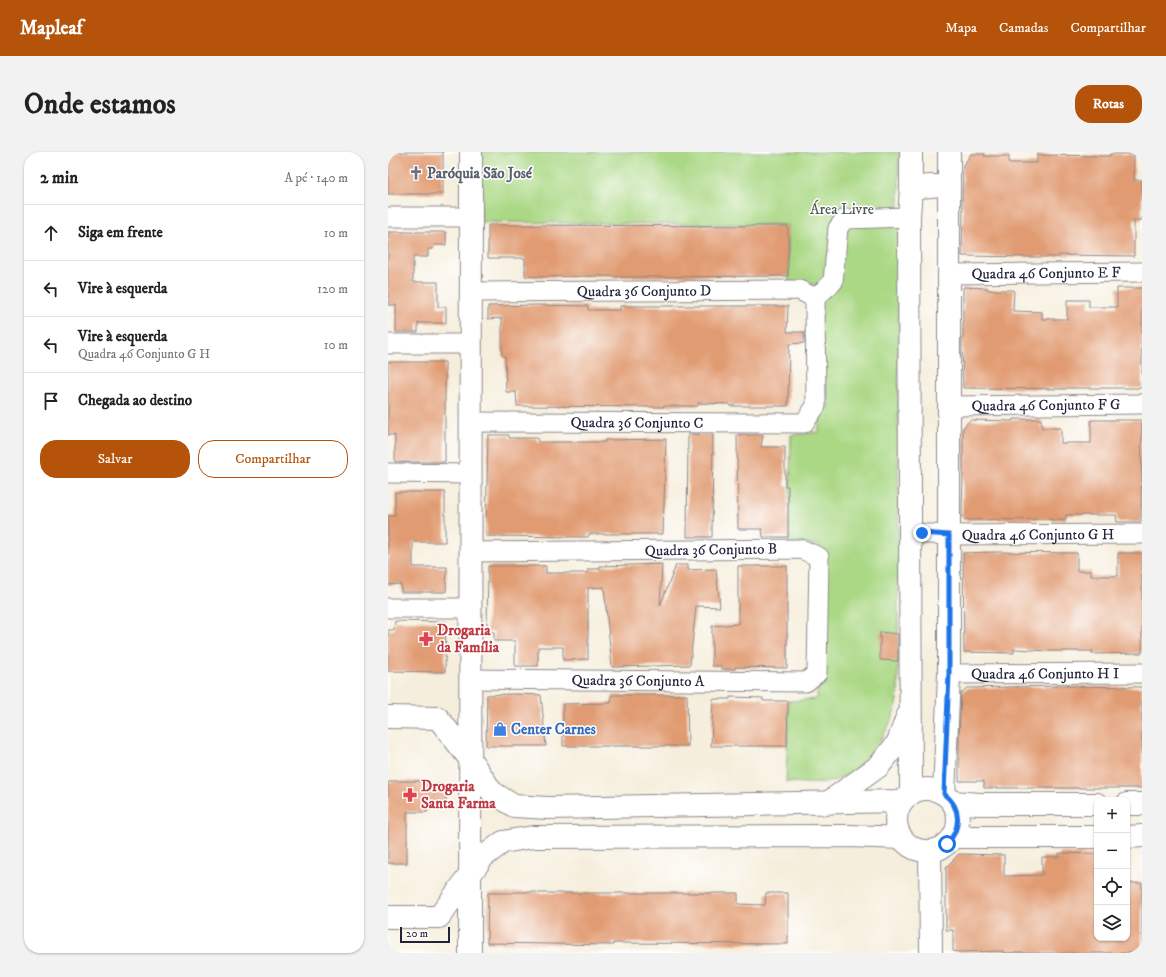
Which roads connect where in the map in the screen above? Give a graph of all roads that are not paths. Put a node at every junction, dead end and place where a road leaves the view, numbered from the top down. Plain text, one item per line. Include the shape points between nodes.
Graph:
1 (471, 152) edge
2 (911, 152) edge
3 (949, 152) edge
4 (949, 184) junction
5 (911, 188) junction
6 (388, 217) edge
7 (471, 217) junction
8 (909, 218) junction
9 (1142, 272) edge
10 (949, 274) junction
11 (471, 292) junction
12 (815, 298) junction
13 (388, 344) edge
14 (471, 344) junction
15 (1142, 404) edge
16 (949, 406) junction
17 (471, 422) junction
18 (388, 474) edge
19 (471, 474) junction
20 (910, 532) junction
21 (1142, 534) edge
22 (949, 535) junction
23 (471, 552) junction
24 (388, 608) edge
25 (470, 608) junction
26 (1142, 673) edge
27 (949, 674) junction
28 (806, 682) joint
29 (470, 685) junction
30 (911, 705) junction
31 (388, 717) edge
32 (438, 718) junction
33 (470, 759) junction
34 (907, 798) junction
35 (948, 798) junction
36 (826, 804) junction
37 (1094, 804) edge
38 (1130, 804) edge
39 (1142, 804) edge
40 (627, 807) junction
41 (1130, 836) edge
42 (1142, 836) edge
43 (625, 837) junction
44 (953, 837) junction
45 (1094, 837) edge
46 (902, 838) junction
47 (930, 851) junction
48 (470, 876) junction
49 (388, 917) edge
50 (439, 917) junction
51 (470, 949) edge
52 (931, 953) edge

1 - 7 street
2 - 5 street
3 - 4 street
4 - 5 street
4 - 10 street
5 - 8 street
6 - 7 street
7 - 11 street
8 - 12 street via 845,219 838,228 833,282
8 - 20 street
9 - 10 street, Quadra 46 Conjunto E F
10 - 16 street
11 - 12 street, Quadra 36 Conjunto D via 799,290
11 - 14 street
12 - 17 street, Quadra 36 Conjunto C via 816,406 804,422
13 - 14 street
14 - 17 street
15 - 16 street, Quadra 46 Conjunto F G
16 - 22 street
17 - 19 street
18 - 19 street
19 - 23 street
20 - 22 street, Quadra 46 Conjunto G H
20 - 30 street
21 - 22 street, Quadra 46 Conjunto G H
22 - 27 street
23 - 25 street
23 - 28 street, Quadra 36 Conjunto B via 801,549 819,557 817,672
24 - 25 street
25 - 29 street
26 - 27 street, Quadra 46 Conjunto H I
27 - 35 street
28 - 29 street, Quadra 36 Conjunto A
29 - 32 street via 449,713
29 - 33 street
30 - 34 street
30 - 36 street via 898,742 879,766
31 - 32 street
32 - 33 street
33 - 40 street via 492,792 514,806
33 - 48 street
34 - 35 street via 927,789 936,790
34 - 36 street
34 - 46 street via 898,810 898,830
35 - 37 street via 980,804
35 - 44 street via 958,820
36 - 40 street
38 - 39 street
40 - 43 street
41 - 42 street
43 - 46 street
43 - 48 street via 533,837 503,842 483,857
44 - 45 street
44 - 47 street via 939,849
46 - 47 street via 920,850
47 - 52 street
48 - 50 street
48 - 51 street
49 - 50 street
50 - 51 street via 457,930

